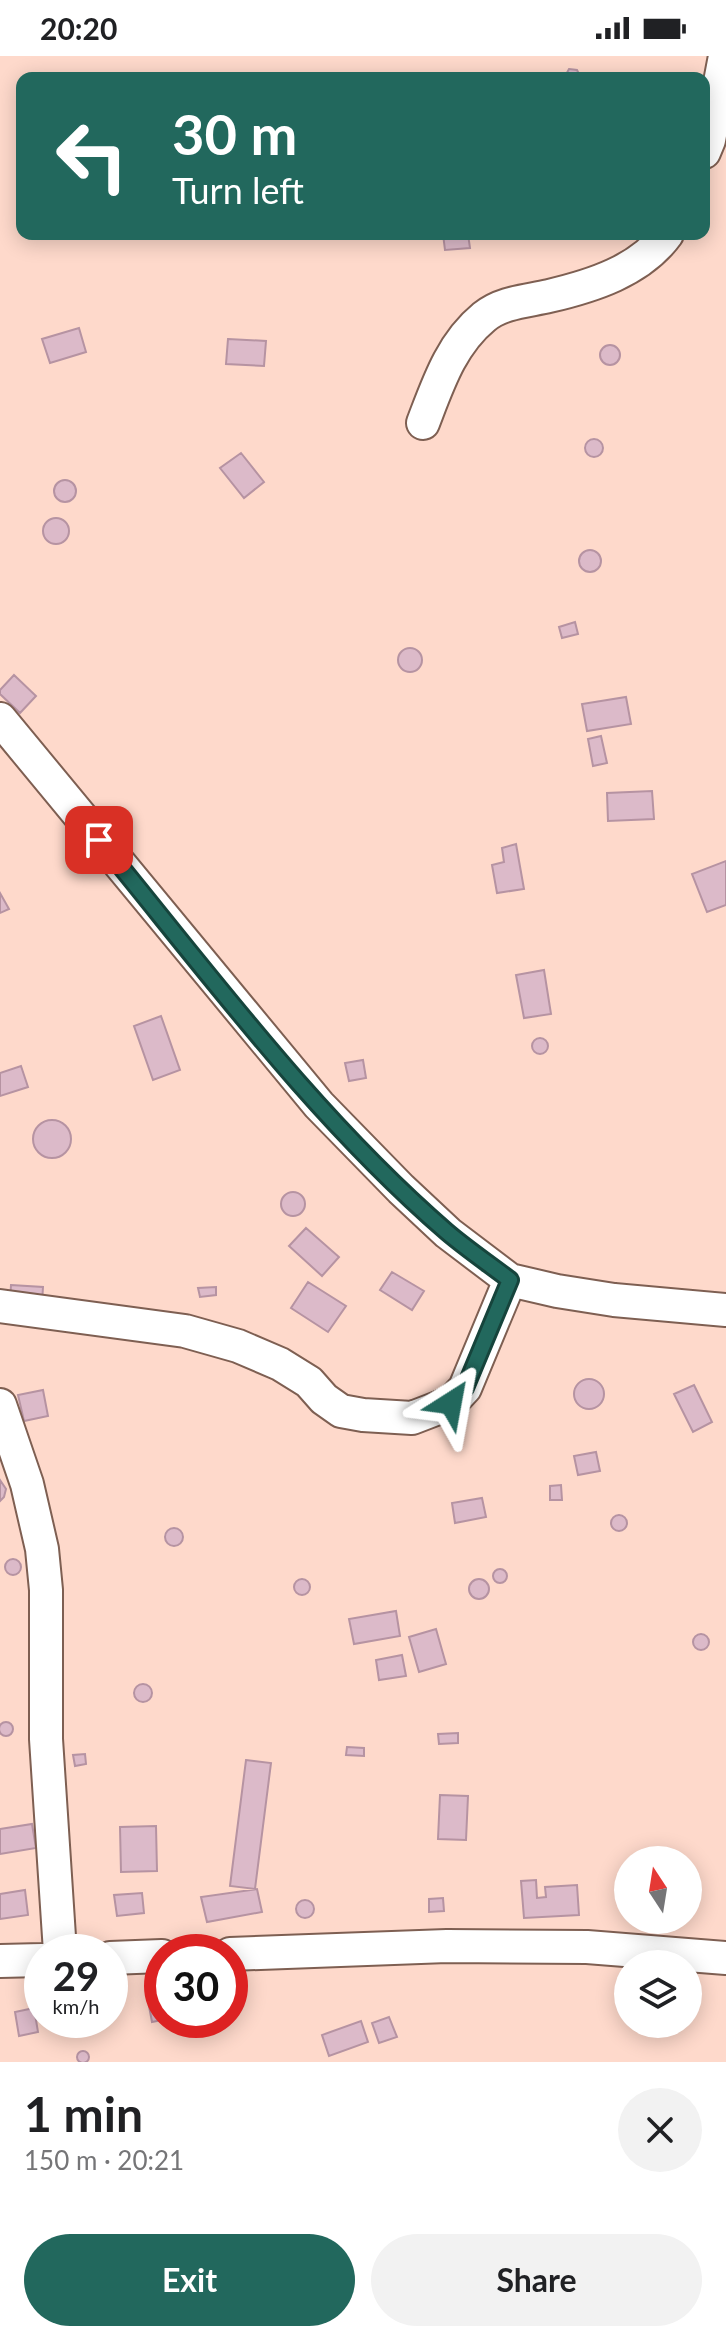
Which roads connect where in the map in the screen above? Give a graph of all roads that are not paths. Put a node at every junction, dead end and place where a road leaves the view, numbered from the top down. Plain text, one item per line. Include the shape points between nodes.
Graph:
1 (725, 56) edge
2 (710, 135) edge
3 (663, 240) edge
4 (423, 423) dead end
5 (0, 719) edge
6 (510, 1280) junction
7 (0, 1306) edge
8 (726, 1310) edge
9 (0, 1405) edge
10 (59, 1934) edge
11 (248, 1953) edge
12 (726, 1958) edge
13 (24, 1960) edge
14 (0, 1961) edge

1 - 2 street
3 - 4 street via 638,262 594,284 486,315 455,348
5 - 6 street via 319,1105 448,1233
6 - 7 street via 465,1388 451,1403 412,1418 341,1411 280,1364 212,1338
6 - 8 street via 614,1300
9 - 10 street via 42,1549 46,1739
11 - 12 street via 571,1947
13 - 14 street

